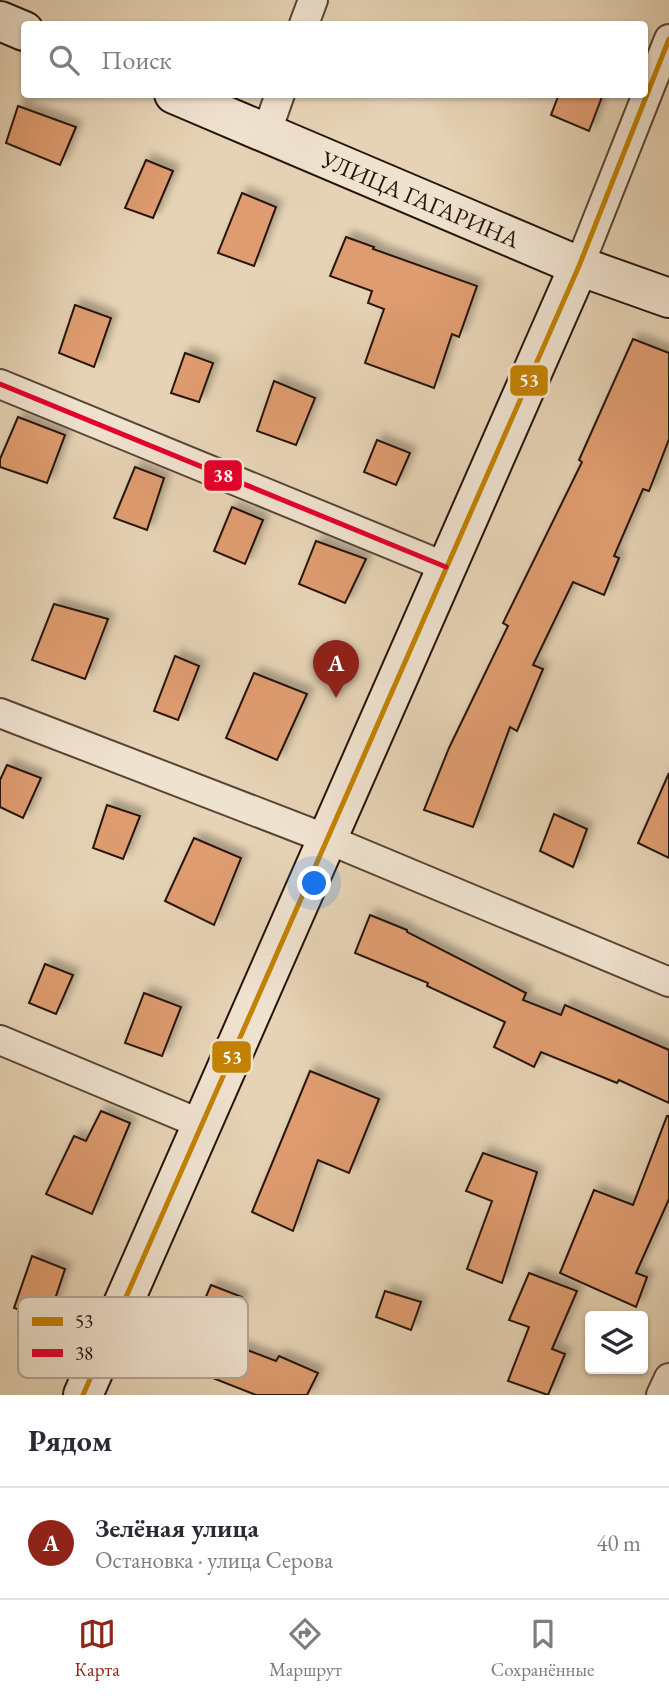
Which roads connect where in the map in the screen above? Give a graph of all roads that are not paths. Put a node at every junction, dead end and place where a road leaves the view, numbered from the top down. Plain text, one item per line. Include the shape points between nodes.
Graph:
1 (313, 0) edge
2 (0, 21) edge
3 (305, 21) edge
4 (21, 31) edge
5 (669, 39) edge
6 (648, 92) edge
7 (183, 98) edge
8 (279, 98) edge
9 (646, 98) edge
10 (266, 134) junction
11 (579, 266) junction
12 (669, 298) edge
13 (0, 384) edge
14 (446, 567) junction
15 (0, 713) edge
16 (327, 839) junction
17 (669, 982) edge
18 (0, 1040) edge
19 (201, 1124) junction
20 (126, 1297) edge
21 (90, 1378) edge
22 (669, 1378) edge
23 (83, 1395) edge
24 (661, 1395) edge

1 - 3 street
2 - 4 street
5 - 6 street
7 - 10 street, УЛИЦА ГАГАРИНА
8 - 10 street
9 - 11 street
10 - 11 street, УЛИЦА ГАГАРИНА
11 - 12 street, УЛИЦА ГАГАРИНА
11 - 14 street
13 - 14 street
14 - 16 street
15 - 16 street
16 - 17 street
16 - 19 street
18 - 19 street
19 - 20 street
21 - 23 street
22 - 24 street

